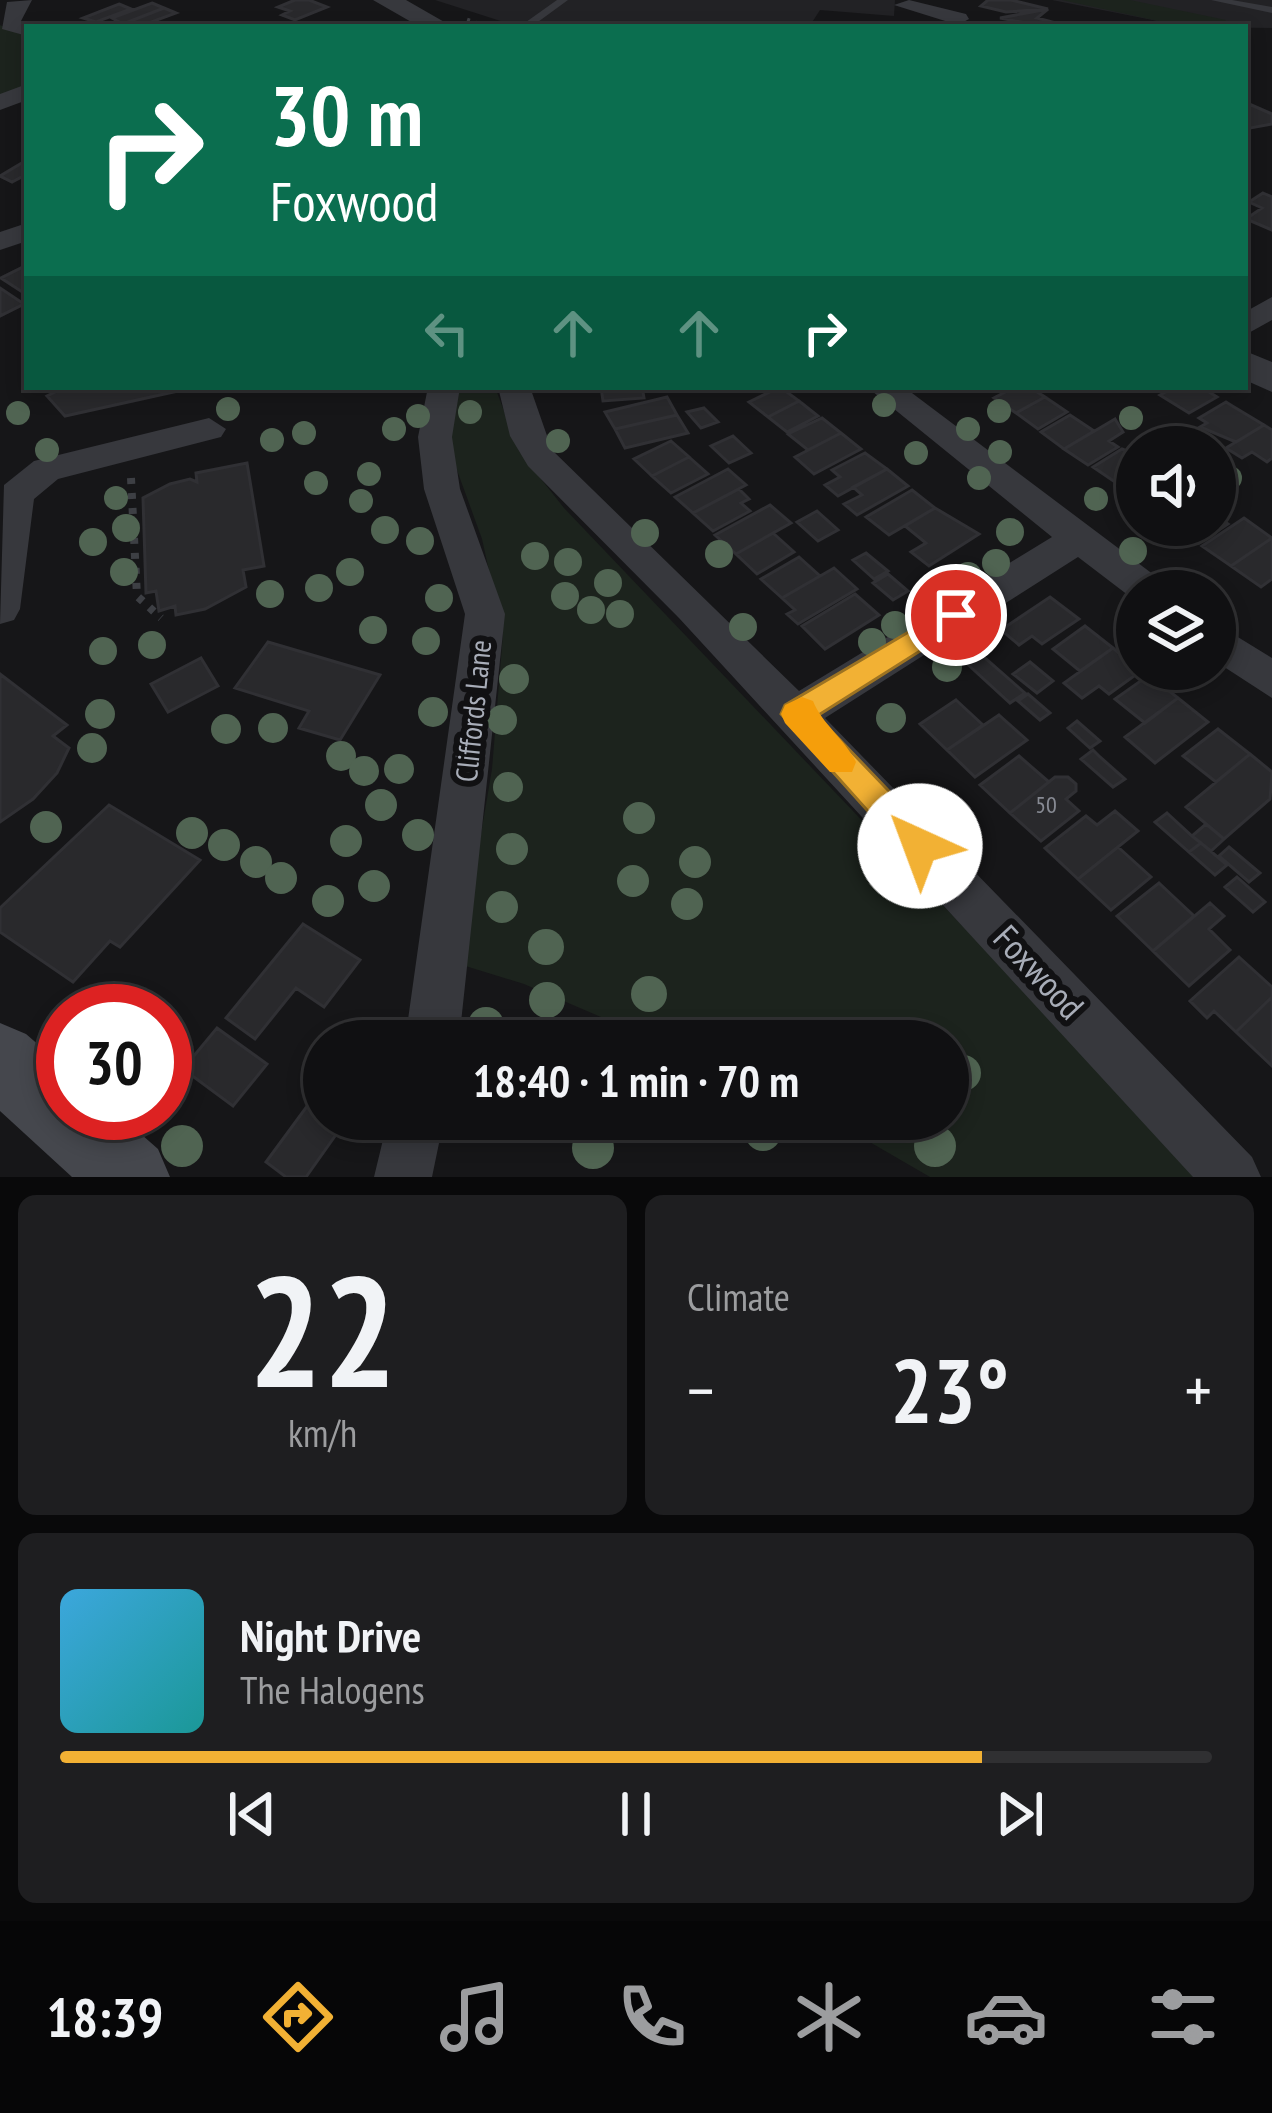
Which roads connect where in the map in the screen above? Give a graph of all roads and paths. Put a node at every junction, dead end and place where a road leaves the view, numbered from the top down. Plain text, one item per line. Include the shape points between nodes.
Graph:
1 (22, 0) edge
2 (386, 0) edge
3 (563, 0) edge
4 (1216, 0) edge
5 (1247, 0) edge
6 (904, 5) dead end
7 (1272, 6) edge
8 (957, 20) edge
9 (434, 24) edge
10 (528, 24) edge
11 (24, 29) edge
12 (443, 390) edge
13 (515, 390) edge
14 (888, 390) edge
15 (209, 429) dead end
16 (130, 448) junction
17 (1076, 540) junction
18 (1118, 570) edge
19 (0, 609) edge
20 (161, 618) dead end
21 (1236, 654) edge
22 (1272, 680) edge
23 (796, 714) junction
24 (435, 1020) edge
25 (0, 1060) edge
26 (411, 1140) edge
27 (130, 1177) edge
28 (403, 1177) edge
29 (1232, 1177) edge

1 - 11 street via 10,24
2 - 9 street
3 - 10 lane
4 - 7 lane
5 - 7 lane
6 - 8 street
12 - 24 street, Cliffords Lane via 435,437 442,489 485,614
13 - 23 street, Foxwood via 540,458
14 - 17 street
15 - 16 street
16 - 19 street via 25,483
16 - 20 path via 136,596
17 - 18 street
17 - 23 street
21 - 22 street
23 - 29 street, Foxwood
25 - 27 main road
26 - 28 street

